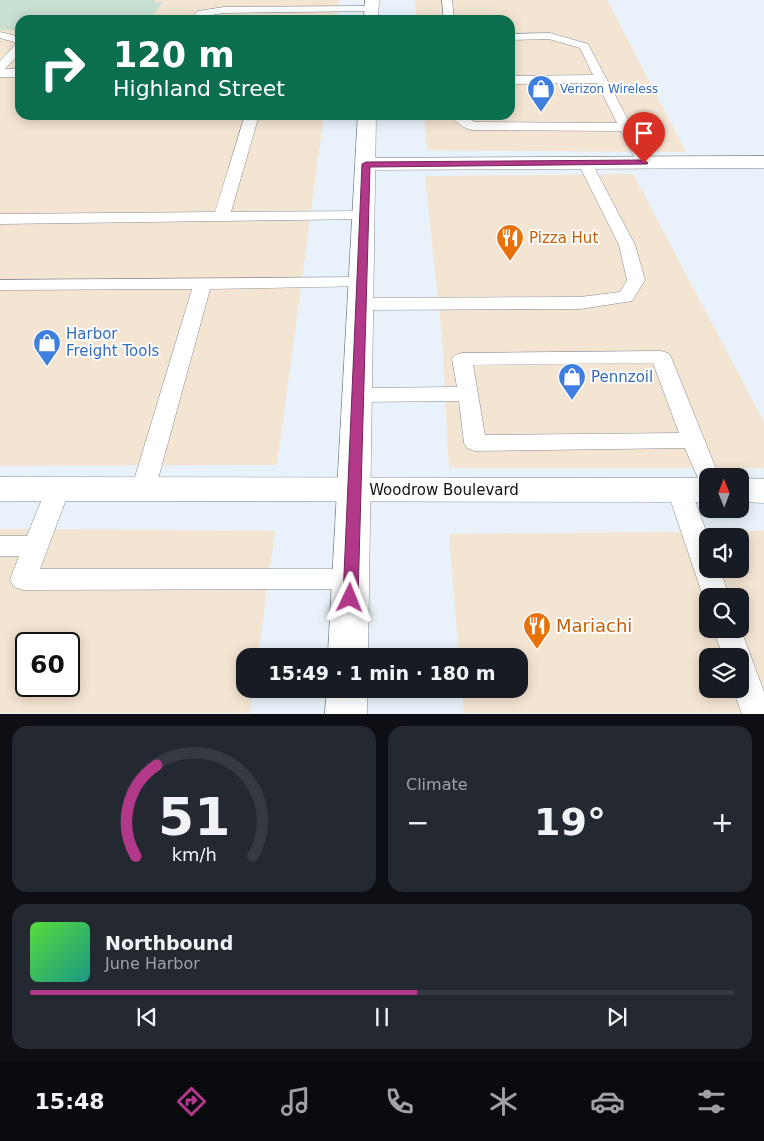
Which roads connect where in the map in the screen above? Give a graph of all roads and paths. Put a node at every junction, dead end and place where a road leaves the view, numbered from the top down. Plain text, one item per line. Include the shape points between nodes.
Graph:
1 (447, 0) edge
2 (371, 10) edge
3 (200, 15) edge
4 (448, 15) edge
5 (0, 35) edge
6 (515, 37) edge
7 (15, 39) edge
8 (15, 52) edge
9 (0, 68) edge
10 (0, 73) edge
11 (15, 73) edge
12 (601, 79) junction
13 (515, 80) edge
14 (251, 120) edge
15 (367, 120) edge
16 (463, 120) edge
17 (626, 127) junction
18 (764, 162) edge
19 (585, 163) junction
20 (644, 163) junction
21 (366, 164) junction
22 (363, 216) junction
23 (222, 217) junction
24 (0, 219) edge
25 (203, 283) junction
26 (0, 285) edge
27 (361, 293) junction
28 (469, 394) junction
29 (357, 395) junction
30 (693, 440) junction
31 (705, 468) edge
32 (0, 489) edge
33 (58, 489) junction
34 (143, 490) junction
35 (354, 490) junction
36 (693, 490) edge
37 (749, 490) edge
38 (764, 491) edge
39 (0, 546) edge
40 (36, 546) junction
41 (351, 579) junction
42 (714, 588) edge
43 (348, 648) edge
44 (749, 691) edge
45 (347, 698) edge
46 (346, 714) edge
47 (757, 714) edge

1 - 4 lane
2 - 3 lane via 224,10
5 - 7 lane
6 - 12 lane via 550,36 584,46
8 - 9 lane
10 - 11 lane
12 - 13 lane
12 - 17 lane
14 - 23 lane
15 - 21 street
16 - 17 lane via 471,126
17 - 20 lane
18 - 20 street
19 - 20 street
19 - 21 street
19 - 27 lane via 627,245 636,280 626,297 580,303
21 - 22 street
22 - 23 lane
22 - 27 street
23 - 24 lane
25 - 26 lane
25 - 27 lane
25 - 34 lane
27 - 29 street
28 - 29 lane
28 - 30 lane via 474,443
28 - 30 lane via 462,359 661,357
29 - 35 street
30 - 31 lane
32 - 33 street, Woodrow Boulevard
33 - 34 street, Woodrow Boulevard
33 - 40 lane
34 - 35 street, Woodrow Boulevard
35 - 36 street, Woodrow Boulevard
35 - 41 street
36 - 42 lane
37 - 38 street
39 - 40 lane
40 - 41 lane via 23,580
41 - 43 street
44 - 47 lane
45 - 46 street

